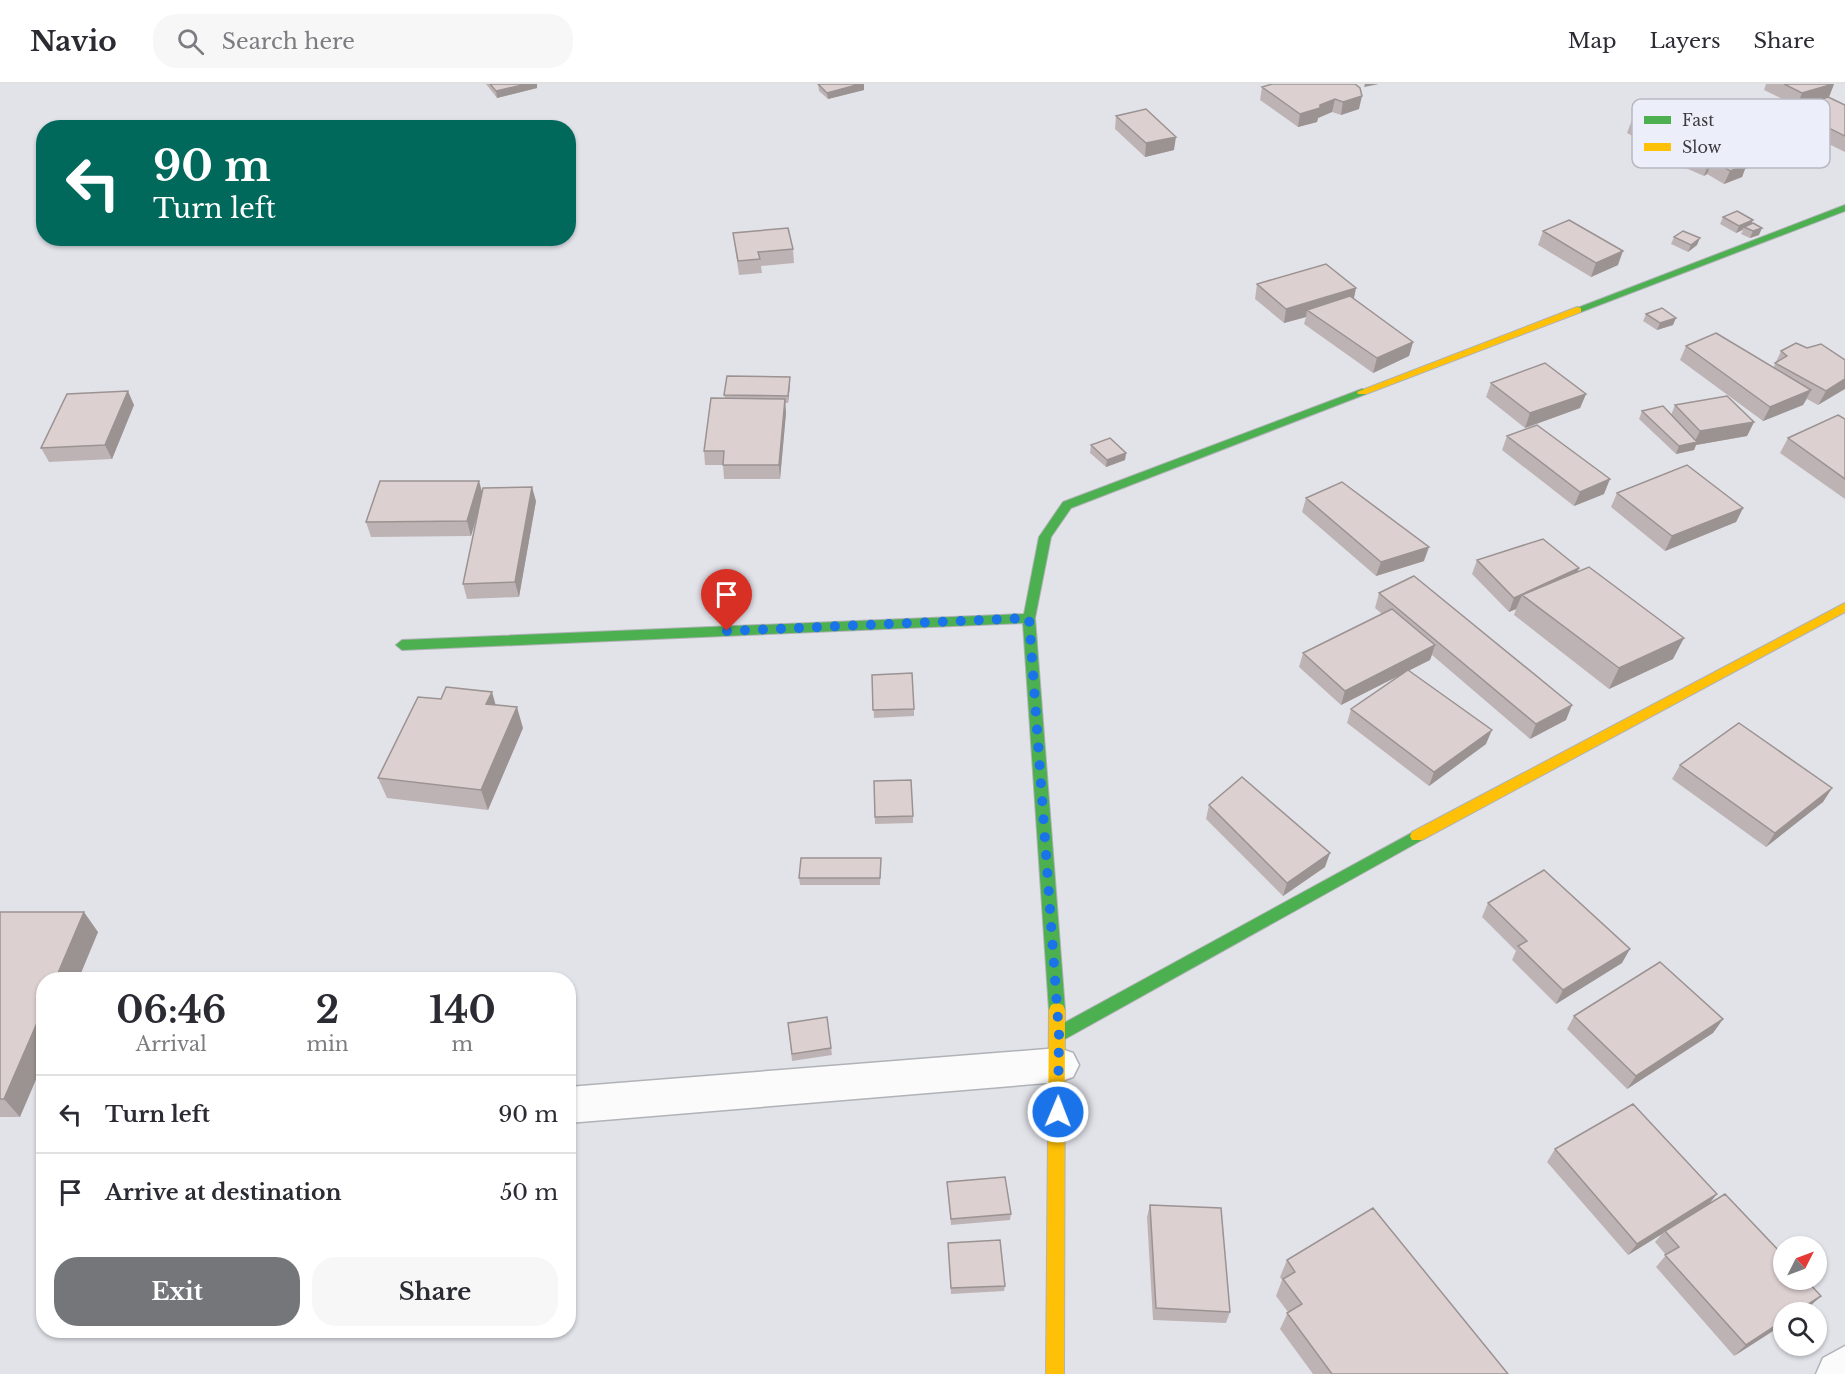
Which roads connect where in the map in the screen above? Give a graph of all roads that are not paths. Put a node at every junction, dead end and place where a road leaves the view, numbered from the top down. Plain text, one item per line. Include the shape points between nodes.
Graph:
1 (1845, 208) edge
2 (1845, 607) edge
3 (1029, 618) junction
4 (402, 645) dead end
5 (1059, 1049) junction
6 (576, 1104) edge
7 (1845, 1369) edge
8 (1055, 1374) edge
9 (1839, 1374) edge

1 - 3 street via 1067,505 1045,537
2 - 5 street via 1290,904
3 - 4 street
3 - 5 street
5 - 6 street
5 - 8 street
7 - 9 street

